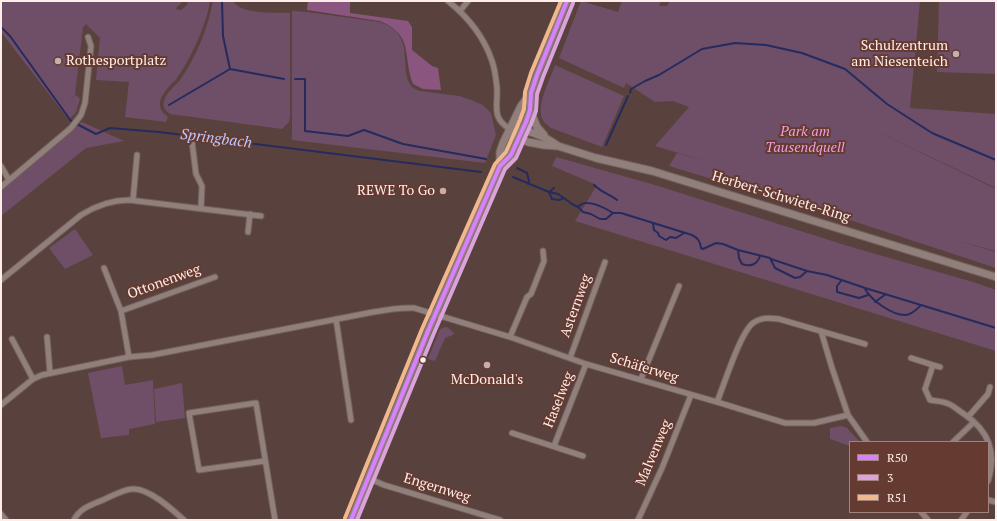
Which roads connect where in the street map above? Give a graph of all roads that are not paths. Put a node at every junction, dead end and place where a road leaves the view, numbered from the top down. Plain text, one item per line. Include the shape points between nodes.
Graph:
1 (448, 1) edge
2 (468, 1) edge
3 (567, 1) edge
4 (460, 11) junction
5 (88, 37) dead end
6 (531, 93) junction
7 (530, 110) junction
8 (510, 129) junction
9 (522, 130) junction
10 (545, 137) junction
11 (519, 138) junction
12 (192, 142) dead end
13 (558, 146) junction
14 (137, 155) dead end
15 (1, 166) edge
16 (500, 166) junction
17 (9, 180) junction
18 (1, 187) edge
19 (133, 200) junction
20 (201, 208) junction
21 (250, 214) junction
22 (261, 216) dead end
23 (248, 232) dead end
24 (543, 251) dead end
25 (605, 262) dead end
26 (104, 268) dead end
27 (215, 277) dead end
28 (996, 277) edge
29 (1, 280) edge
30 (679, 286) dead end
31 (121, 311) junction
32 (435, 315) junction
33 (336, 319) junction
34 (822, 331) junction
35 (47, 337) dead end
36 (510, 337) junction
37 (12, 339) dead end
38 (865, 344) dead end
39 (129, 357) junction
40 (570, 358) junction
41 (911, 358) dead end
42 (586, 364) junction
43 (933, 365) junction
44 (940, 367) dead end
45 (50, 372) junction
46 (33, 380) junction
47 (641, 380) junction
48 (990, 387) dead end
49 (691, 395) junction
50 (717, 402) junction
51 (1, 405) edge
52 (848, 415) junction
53 (968, 417) junction
54 (351, 420) dead end
55 (974, 422) junction
56 (512, 433) dead end
57 (866, 441) edge
58 (954, 441) edge
59 (554, 446) junction
60 (994, 450) edge
61 (583, 456) dead end
62 (265, 461) junction
63 (989, 477) edge
64 (368, 478) junction
65 (1, 514) edge
66 (6, 520) edge
67 (74, 520) edge
68 (184, 520) edge
69 (275, 520) edge
70 (351, 520) edge
71 (500, 520) edge
72 (638, 520) edge

1 - 4 street
2 - 4 street
3 - 6 main road
4 - 8 street via 476,30 490,57 497,88 496,112 503,125
5 - 17 street via 91,46 82,113 73,126
6 - 7 main road
6 - 8 main road via 521,106
7 - 9 main road
7 - 10 main road via 537,127
8 - 9 main road, Herbert-Schwiete-Ring
8 - 11 main road, Herbert-Schwiete-Ring
8 - 16 main road via 500,152
9 - 10 main road, Herbert-Schwiete-Ring
9 - 11 main road
10 - 13 main road, Herbert-Schwiete-Ring
11 - 13 main road, Herbert-Schwiete-Ring via 528,142
11 - 16 main road via 511,155
12 - 20 street via 196,174 202,186
13 - 28 main road, Herbert-Schwiete-Ring via 652,172
14 - 19 street
15 - 17 street
16 - 32 main road
17 - 18 street
19 - 20 street
19 - 29 street via 112,201 89,210
20 - 21 street
21 - 22 street
21 - 23 street
24 - 36 street via 544,261
25 - 40 street, Asternweg
26 - 31 street
27 - 31 street, Ottonenweg
30 - 47 street
31 - 39 street
32 - 33 street, Schäferweg via 414,308 395,308
32 - 36 street, Schäferweg
32 - 64 main road
33 - 39 street, Schäferweg via 152,355
33 - 54 street
34 - 38 street
34 - 50 street via 769,317 753,323 741,339
34 - 52 street
35 - 45 street
36 - 40 street, Schäferweg
37 - 46 street
39 - 45 street, Schäferweg
40 - 42 street, Schäferweg
41 - 43 street
42 - 47 street, Schäferweg
42 - 59 street, Haselweg
43 - 44 street
43 - 53 street via 925,389 930,400 949,404
45 - 46 street, Schäferweg
46 - 51 street, Schäferweg
47 - 49 street, Schäferweg
48 - 53 street via 988,394
49 - 50 street, Schäferweg
49 - 72 street, Malvenweg
50 - 52 street, Schäferweg via 785,424 814,424
52 - 57 street
53 - 55 street
55 - 58 street
55 - 60 street via 987,436
56 - 59 street, Haselweg
59 - 61 street, Haselweg
60 - 63 street
62 - 62 street via 256,403 187,413 199,470
62 - 69 street
64 - 70 main road
64 - 71 street, Engernweg
65 - 66 street
67 - 68 street via 84,508 135,488 163,502

